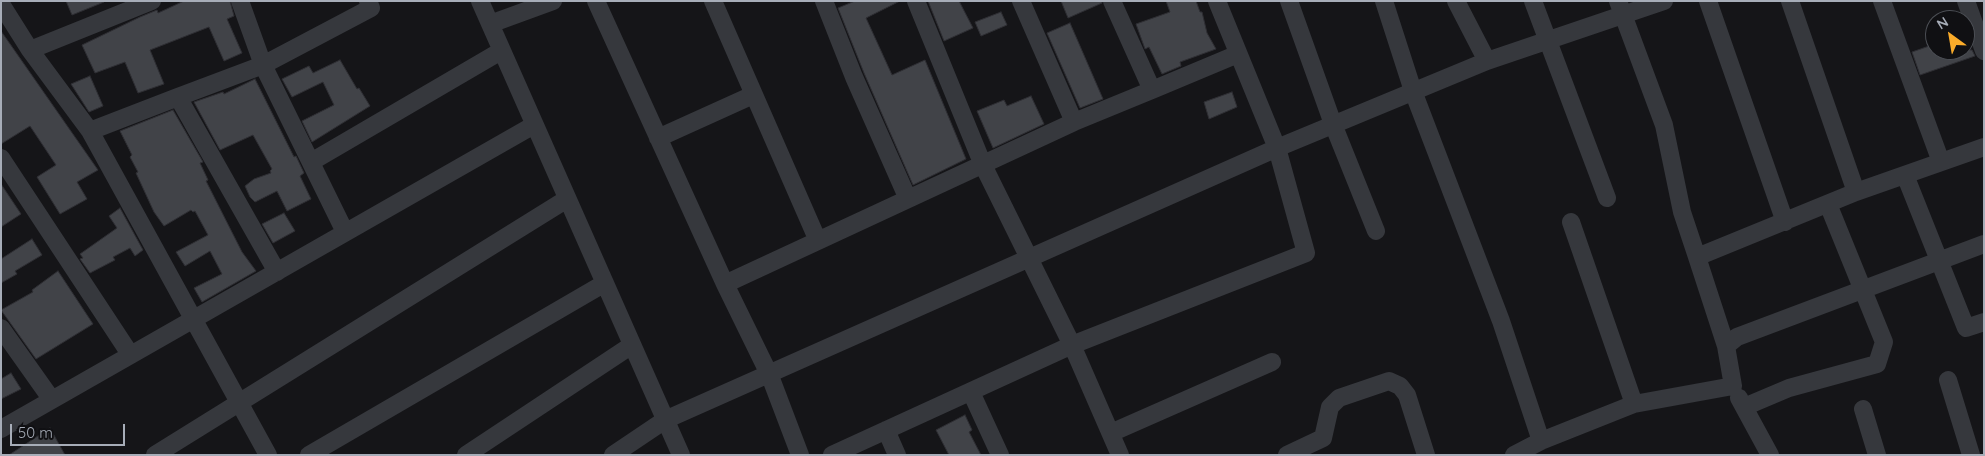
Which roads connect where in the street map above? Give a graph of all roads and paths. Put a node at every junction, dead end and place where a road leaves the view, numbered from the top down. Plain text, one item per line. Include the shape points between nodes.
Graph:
1 (152, 1) edge
2 (240, 1) edge
3 (368, 1) edge
4 (480, 1) edge
5 (553, 1) edge
6 (596, 1) edge
7 (713, 1) edge
8 (824, 1) edge
9 (916, 1) edge
10 (1020, 1) edge
11 (1112, 1) edge
12 (1216, 1) edge
13 (1289, 1) edge
14 (1384, 1) edge
15 (1456, 1) edge
16 (1533, 1) edge
17 (1664, 1) edge
18 (1708, 1) edge
19 (1790, 1) edge
20 (1882, 1) edge
21 (1966, 1) edge
22 (1, 4) edge
23 (1620, 8) edge
24 (490, 24) junction
25 (1547, 41) junction
26 (30, 50) junction
27 (501, 51) junction
28 (1984, 51) edge
29 (1238, 54) junction
30 (1487, 61) junction
31 (263, 65) junction
32 (1152, 90) junction
33 (1413, 91) junction
34 (753, 95) junction
35 (178, 97) junction
36 (1074, 122) junction
37 (1333, 124) junction
38 (534, 125) junction
39 (90, 131) junction
40 (658, 138) junction
41 (1984, 147) edge
42 (1277, 148) junction
43 (1, 158) edge
44 (311, 162) junction
45 (1941, 162) junction
46 (983, 165) junction
47 (1905, 175) junction
48 (1856, 192) junction
49 (1608, 198) dead end
50 (567, 199) junction
51 (908, 199) junction
52 (1828, 204) junction
53 (1571, 222) dead end
54 (1785, 222) junction
55 (1376, 231) dead end
56 (345, 232) junction
57 (818, 241) junction
58 (1984, 244) edge
59 (1028, 257) junction
60 (1697, 257) junction
61 (1938, 261) junction
62 (277, 272) junction
63 (604, 283) junction
64 (725, 284) junction
65 (1862, 290) junction
66 (193, 319) junction
67 (1984, 322) edge
68 (1, 328) edge
69 (632, 345) junction
70 (1072, 346) junction
71 (1726, 346) junction
72 (130, 354) junction
73 (1272, 362) dead end
74 (770, 376) junction
75 (1948, 380) dead end
76 (1733, 386) junction
77 (971, 392) junction
78 (52, 400) junction
79 (238, 403) junction
80 (1634, 404) junction
81 (1744, 407) junction
82 (1863, 410) dead end
83 (666, 420) junction
84 (1, 429) edge
85 (886, 430) junction
86 (1112, 436) junction
87 (1541, 441) junction
88 (155, 455) edge
89 (268, 455) edge
90 (309, 455) edge
91 (466, 455) edge
92 (613, 455) edge
93 (681, 455) edge
94 (800, 455) edge
95 (832, 455) edge
96 (897, 455) edge
97 (1000, 455) edge
98 (1120, 455) edge
99 (1287, 455) edge
100 (1426, 455) edge
101 (1514, 455) edge
102 (1770, 455) edge
103 (1876, 455) edge
104 (1971, 455) edge

1 - 26 street
2 - 31 street
3 - 31 street via 371,8
4 - 24 street
5 - 24 street
6 - 40 street
7 - 34 street
8 - 51 street
9 - 46 street
10 - 36 street
11 - 32 street
12 - 29 street
13 - 37 street
14 - 33 street
15 - 30 street
16 - 25 street
17 - 23 street
18 - 54 street
19 - 48 street
20 - 45 street
21 - 28 street
22 - 26 street
23 - 25 street
23 - 60 street via 1664,125 1682,212
24 - 27 street
25 - 30 street
25 - 49 street
26 - 39 street
27 - 38 street
27 - 44 street
29 - 32 street
29 - 42 street
30 - 33 street
31 - 35 street
31 - 44 street
32 - 36 street
33 - 37 street
33 - 87 street via 1501,321
34 - 40 street
34 - 57 street
35 - 39 street
35 - 62 street
36 - 46 street
37 - 42 street
37 - 55 street
38 - 50 street
38 - 56 street
39 - 66 street
40 - 64 street
41 - 45 street
42 - 59 street
42 - 70 street via 1306,253
43 - 72 street
44 - 56 street
45 - 47 street
46 - 51 street
46 - 59 street
47 - 48 street
47 - 61 street
48 - 52 street
50 - 63 street
50 - 79 street
51 - 57 street
52 - 54 street
52 - 65 street
53 - 80 street
54 - 60 street
56 - 62 street
57 - 64 street
58 - 61 street
59 - 70 street
59 - 74 street
60 - 71 street
61 - 65 street
61 - 67 street via 1966,328
62 - 66 street
63 - 69 street
63 - 90 street
64 - 74 street
65 - 71 street via 1737,337
65 - 81 street via 1884,342 1876,364 1789,388
66 - 72 street
66 - 79 street
68 - 78 street
69 - 83 street
69 - 91 street
70 - 77 street
70 - 86 street
71 - 76 street
72 - 78 street
73 - 86 street via 1113,432
74 - 83 street
74 - 94 street
75 - 104 street
76 - 80 street
76 - 81 street
77 - 85 street
77 - 97 street
78 - 84 street
79 - 88 street
79 - 89 street
80 - 87 street
81 - 102 street
82 - 103 street
83 - 92 street
83 - 93 street
85 - 95 street
85 - 96 street
86 - 98 street
87 - 101 street
99 - 100 street via 1323,438 1330,407 1339,398 1389,381 1400,386 1406,395

